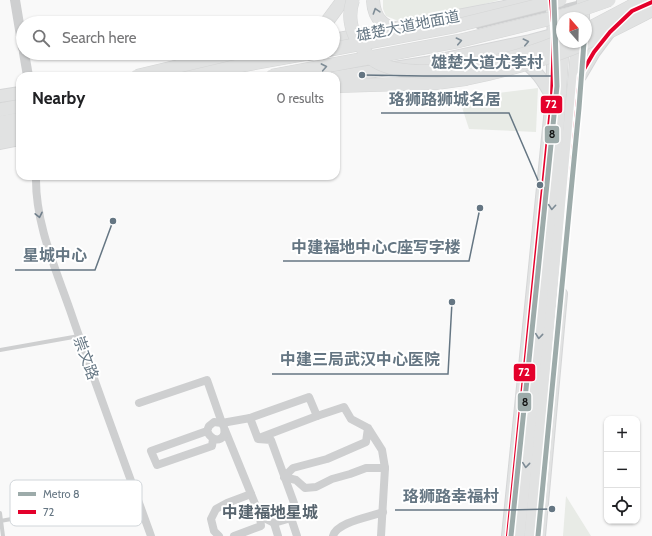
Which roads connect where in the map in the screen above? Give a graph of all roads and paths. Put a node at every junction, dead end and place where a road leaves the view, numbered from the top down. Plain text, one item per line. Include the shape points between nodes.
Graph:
1 (15, 0) edge
2 (343, 0) edge
3 (353, 0) edge
4 (373, 0) edge
5 (517, 0) edge
6 (530, 0) edge
7 (582, 0) edge
8 (609, 0) edge
9 (643, 0) edge
10 (652, 2) edge
11 (556, 5) edge
12 (504, 7) junction
13 (652, 10) edge
14 (632, 11) junction
15 (578, 12) edge
16 (583, 12) edge
17 (18, 16) edge
18 (331, 16) edge
19 (592, 24) edge
20 (592, 27) edge
21 (474, 28) dead end
22 (459, 30) dead end
23 (444, 33) dead end
24 (401, 35) junction
25 (556, 36) edge
26 (556, 38) edge
27 (340, 39) edge
28 (369, 48) dead end
29 (559, 48) edge
30 (560, 48) edge
31 (577, 48) edge
32 (582, 48) edge
33 (340, 50) edge
34 (488, 50) junction
35 (354, 51) dead end
36 (25, 60) edge
37 (204, 60) edge
38 (231, 60) edge
39 (284, 60) edge
40 (240, 71) dead end
41 (27, 72) edge
42 (154, 72) edge
43 (156, 72) edge
44 (208, 72) edge
45 (234, 72) edge
46 (293, 72) edge
47 (340, 76) edge
48 (580, 76) junction
49 (340, 86) edge
50 (16, 94) edge
51 (0, 96) edge
52 (552, 98) junction
53 (16, 108) edge
54 (0, 111) edge
55 (16, 120) edge
56 (0, 123) edge
57 (16, 130) edge
58 (0, 133) edge
59 (16, 140) edge
60 (0, 144) edge
61 (36, 180) edge
62 (78, 336) junction
63 (0, 350) edge
64 (139, 403) dead end
65 (317, 416) junction
66 (250, 418) junction
67 (224, 427) junction
68 (368, 428) junction
69 (207, 430) junction
70 (213, 439) junction
71 (258, 439) junction
72 (385, 468) junction
73 (284, 477) junction
74 (131, 480) edge
75 (251, 494) junction
76 (142, 511) edge
77 (383, 512) junction
78 (0, 513) edge
79 (260, 516) junction
80 (291, 518) junction
81 (1, 521) edge
82 (274, 523) junction
83 (3, 536) edge
84 (151, 536) edge
85 (219, 536) edge
86 (234, 536) edge
87 (278, 536) edge
88 (296, 536) edge
89 (333, 536) edge
90 (381, 536) edge
91 (508, 536) edge
92 (518, 536) edge
93 (531, 536) edge
94 (539, 536) edge

1 - 17 street
2 - 18 highway
3 - 26 highway, bridge via 349,10 351,27 365,52 375,61 402,70 449,70 497,61 540,49
24 -> 4 highway, bridge via 377,18
5 - 12 main road
6 - 12 main road, 雄楚大道地面道
7 - 11 lane
7 - 15 highway
7 - 16 main road
46 -> 8 highway, bridge via 459,41 569,14
9 - 20 highway, bridge
10 - 14 main road
11 - 21 lane
11 - 24 highway, bridge
12 - 27 main road, 雄楚大道地面道
13 - 49 highway, bridge via 563,52 515,68 465,80 436,83
14 - 19 main road
14 - 48 main road via 601,41
22 - 23 lane
24 - 33 highway, bridge
34 -> 25 main road
28 - 35 lane
29 - 52 main road
30 -> 92 highway via 552,202
31 - 93 highway
32 - 48 main road
34 - 47 main road
34 - 52 main road via 520,57 534,68
36 - 41 street
37 - 42 highway, bridge
38 - 43 main road
39 - 44 highway
40 - 45 lane
48 - 94 main road
50 - 51 main road
52 - 91 main road
53 - 54 highway
55 - 56 highway
57 - 58 main road
59 - 60 main road
61 -> 62 street, 崇文路 via 42,231
62 - 63 lane
62 - 74 street, 崇文路
64 - 67 street via 207,380
65 - 66 street via 309,397
65 - 68 street via 344,407 351,419
65 - 71 street
66 - 67 street
66 - 71 street
67 - 69 street via 214,422
67 - 70 street via 225,434 222,438
67 - 75 street
68 - 72 street via 382,450
68 - 73 street via 366,442 327,459 294,468
69 - 70 street
69 - 70 street via 151,451 157,465 212,446
71 - 73 street via 270,440
72 - 73 street via 366,468 316,487 305,488 296,480
72 - 77 street
73 - 80 street via 294,503
75 - 79 street
75 - 85 street via 216,509 211,519 214,531
76 - 84 street, 崇文路
77 - 89 street via 337,529
77 - 90 street
78 - 81 lane
79 - 82 street
79 - 86 street via 262,526
80 - 82 street
80 - 88 street
81 - 83 lane
82 - 87 street

